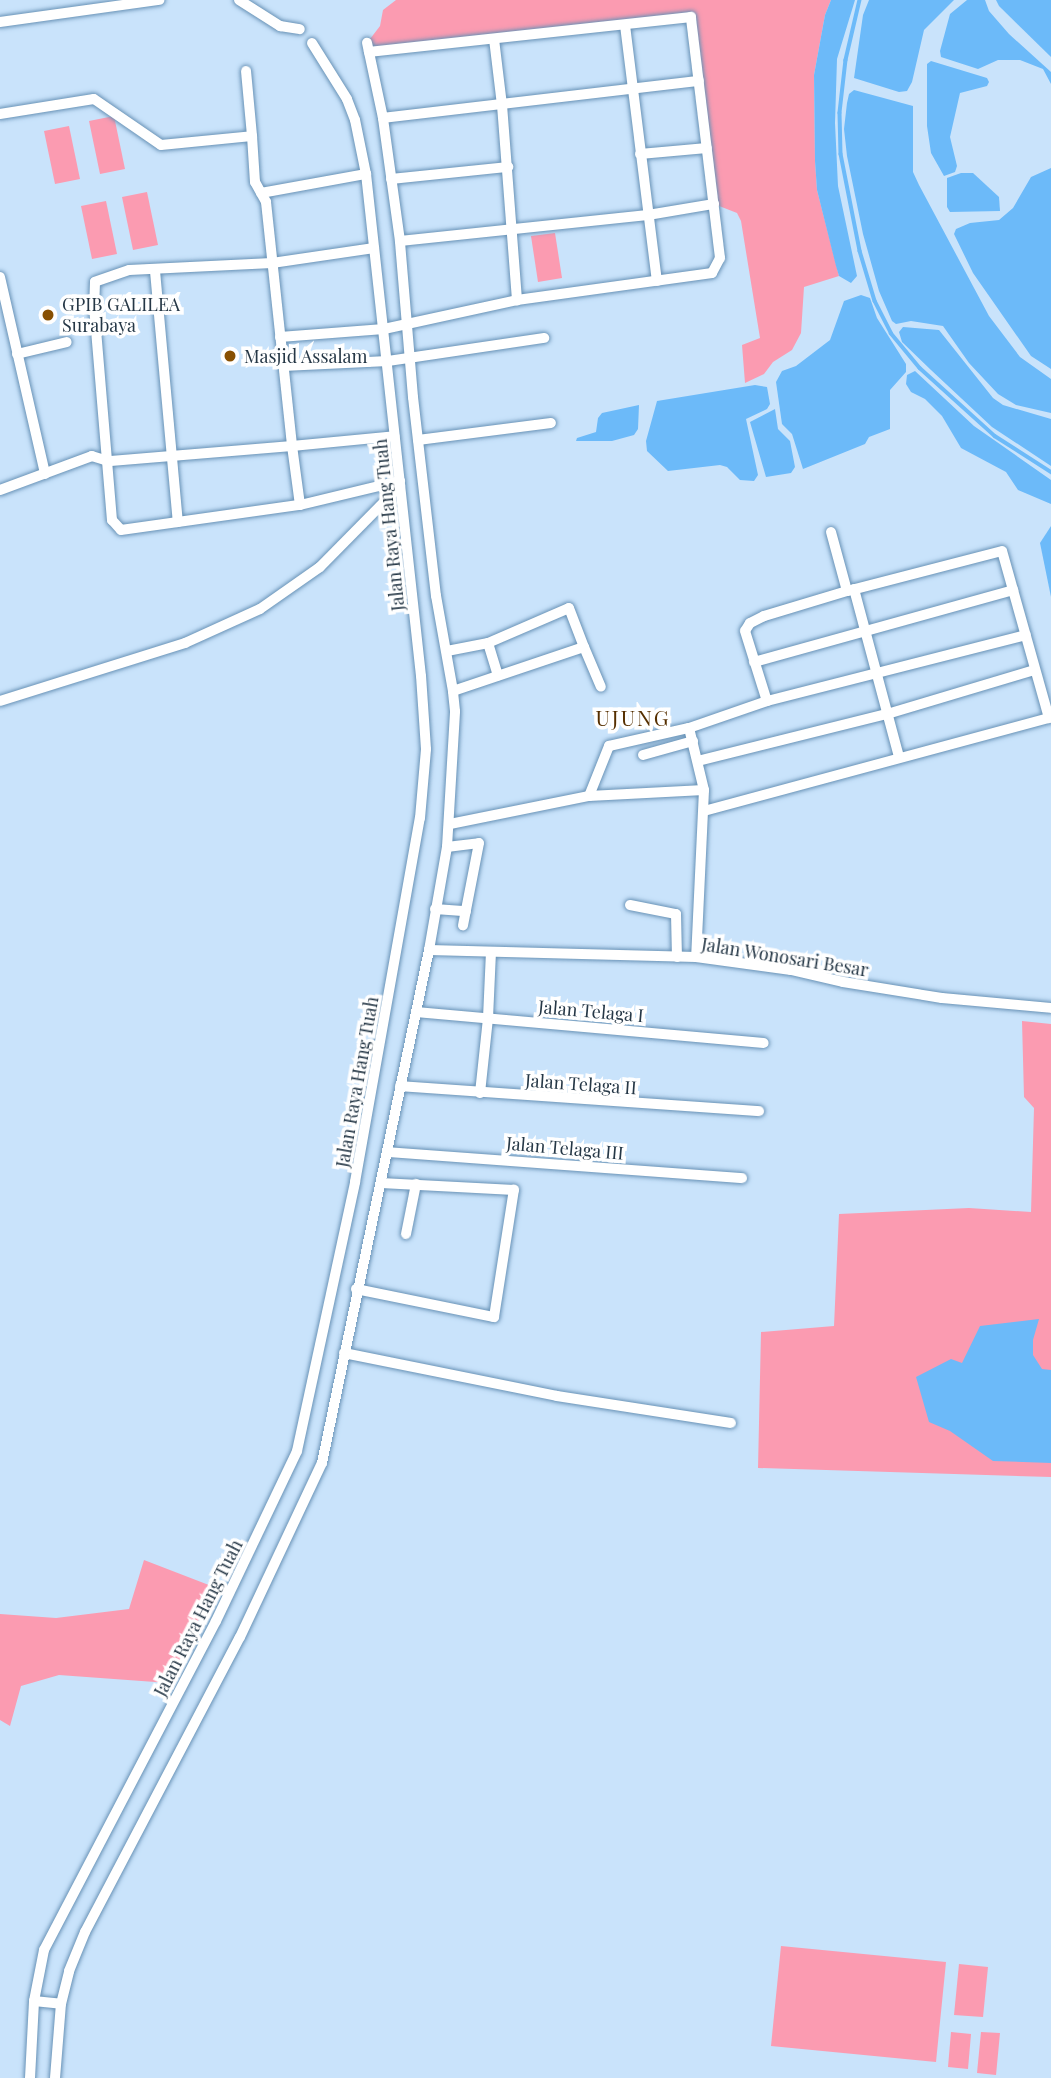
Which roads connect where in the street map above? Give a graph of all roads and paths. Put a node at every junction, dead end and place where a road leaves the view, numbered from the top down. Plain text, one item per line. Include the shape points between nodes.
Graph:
1 (159, 0) edge
2 (239, 0) edge
3 (85, 5) edge
4 (0, 22) edge
5 (625, 25) junction
6 (300, 29) dead end
7 (494, 39) junction
8 (312, 43) dead end
9 (246, 71) dead end
10 (699, 81) junction
11 (632, 89) junction
12 (502, 105) junction
13 (0, 114) edge
14 (383, 118) junction
15 (252, 136) junction
16 (707, 148) junction
17 (640, 154) junction
18 (508, 167) junction
19 (366, 174) junction
20 (391, 179) junction
21 (261, 193) junction
22 (714, 204) junction
23 (648, 215) junction
24 (512, 229) junction
25 (400, 242) junction
26 (374, 248) junction
27 (272, 263) junction
28 (155, 271) junction
29 (0, 277) edge
30 (657, 281) junction
31 (517, 300) junction
32 (407, 325) junction
33 (384, 329) junction
34 (280, 337) junction
35 (544, 338) dead end
36 (67, 342) dead end
37 (17, 354) junction
38 (410, 358) junction
39 (388, 361) junction
40 (284, 366) junction
41 (551, 422) dead end
42 (395, 436) junction
43 (418, 440) junction
44 (292, 446) junction
45 (172, 454) junction
46 (108, 461) junction
47 (45, 474) junction
48 (400, 483) junction
49 (0, 490) edge
50 (300, 505) junction
51 (178, 522) junction
52 (831, 533) dead end
53 (850, 590) junction
54 (1013, 590) junction
55 (866, 631) junction
56 (1026, 635) junction
57 (488, 643) junction
58 (584, 647) junction
59 (447, 651) junction
60 (754, 662) junction
61 (1035, 670) junction
62 (876, 672) junction
63 (498, 675) junction
64 (601, 687) dead end
65 (453, 691) junction
66 (0, 701) edge
67 (767, 701) junction
68 (887, 714) junction
69 (689, 728) junction
70 (693, 741) junction
71 (643, 755) dead end
72 (899, 757) junction
73 (698, 761) junction
74 (704, 790) junction
75 (589, 796) junction
76 (704, 811) junction
77 (450, 824) junction
78 (447, 847) junction
79 (630, 905) dead end
80 (435, 909) junction
81 (466, 911) junction
82 (463, 925) dead end
83 (429, 950) junction
84 (491, 952) junction
85 (677, 957) junction
86 (696, 957) junction
87 (1051, 1008) edge
88 (416, 1012) junction
89 (488, 1018) junction
90 (764, 1043) dead end
91 (400, 1086) junction
92 (480, 1093) junction
93 (759, 1111) dead end
94 (387, 1152) junction
95 (741, 1178) dead end
96 (381, 1183) junction
97 (416, 1184) junction
98 (406, 1234) dead end
99 (356, 1289) junction
100 (344, 1353) junction
101 (731, 1423) dead end
102 (34, 2001) junction
103 (61, 2004) junction
104 (30, 2078) edge
105 (55, 2078) edge

1 - 3 street
2 - 6 street via 280,26
3 - 4 street
5 - 7 street
5 - 10 street via 691,18
5 - 11 street
7 - 12 street
7 - 14 street via 368,48
8 - 19 street, Jalan Raya Hang Tuah via 347,99
9 - 15 street
10 - 11 street
10 - 16 street
11 - 12 street
11 - 17 street
12 - 14 street
12 - 18 street
13 - 15 street via 94,99 161,145
14 - 20 street
15 - 21 street via 255,182
16 - 17 street
16 - 22 street
17 - 23 street
18 - 20 street
18 - 24 street
19 - 21 street
19 - 26 street, Jalan Raya Hang Tuah
20 - 25 street
21 - 27 street via 266,202
22 - 23 street
22 - 30 street via 720,258 712,273
23 - 24 street
23 - 30 street
24 - 25 street
24 - 31 street
25 - 32 street
26 - 27 street
26 - 33 street, Jalan Raya Hang Tuah
27 - 28 street
27 - 34 street
28 - 45 street
28 - 46 street via 129,270 95,282 94,318
29 - 37 street
30 - 31 street
31 - 32 street
32 - 33 street
32 - 38 street
33 - 34 street
33 - 39 street, Jalan Raya Hang Tuah
34 - 40 street
35 - 38 street
36 - 37 street
37 - 47 street
38 - 39 street
38 - 43 street
39 - 40 street
39 - 42 street, Jalan Raya Hang Tuah
40 - 44 street
41 - 43 street
42 - 44 street
42 - 48 street, Jalan Raya Hang Tuah
43 - 59 street
44 - 45 street
44 - 50 street
45 - 46 street
45 - 51 street
46 - 47 street via 92,456
46 - 51 street via 112,520 121,530
47 - 49 street
48 - 50 street
48 - 66 street via 320,567 260,609 185,643
48 - 102 street, Jalan Raya Hang Tuah via 421,676 425,782 355,1182 297,1451 216,1621 59,1916 44,1950
50 - 51 street
52 - 53 street
53 - 54 street via 1002,551
53 - 55 street
53 - 60 street via 750,623 745,631
54 - 55 street
54 - 56 street
55 - 60 street
55 - 62 street
56 - 61 street
56 - 62 street
57 - 58 street via 569,608
57 - 59 street
57 - 63 street
58 - 63 street
58 - 64 street
59 - 65 street
60 - 67 street
61 - 68 street
61 - 72 street via 1049,718
62 - 67 street
62 - 68 street
63 - 65 street
65 - 77 street
67 - 69 street
68 - 72 street
68 - 73 street
69 - 70 street
69 - 75 street via 609,746
70 - 71 street
70 - 73 street
72 - 76 street
73 - 74 street
74 - 75 street
74 - 76 street
75 - 77 street
76 - 86 street
77 - 78 street
78 - 80 street
78 - 81 street via 479,843
79 - 85 street via 676,914
80 - 81 street
80 - 83 street
81 - 82 street
83 - 84 street, Jalan Wonosari Besar
83 - 88 street
84 - 85 street, Jalan Wonosari Besar
84 - 89 street
85 - 86 street, Jalan Wonosari Besar
86 - 87 street, Jalan Wonosari Besar via 942,998
88 - 89 street, Jalan Telaga I
88 - 91 street
89 - 90 street, Jalan Telaga I
89 - 92 street
91 - 92 street, Jalan Telaga II
91 - 94 street
92 - 93 street, Jalan Telaga II
94 - 95 street, Jalan Telaga III
94 - 96 street
96 - 97 street
96 - 99 street
97 - 98 street
97 - 99 street via 514,1190 494,1317
99 - 100 street
100 - 101 street via 557,1396
100 - 103 street via 322,1463 240,1637 85,1933
102 - 103 street
102 - 104 street, Jalan Raya Hang Tuah
103 - 105 street

